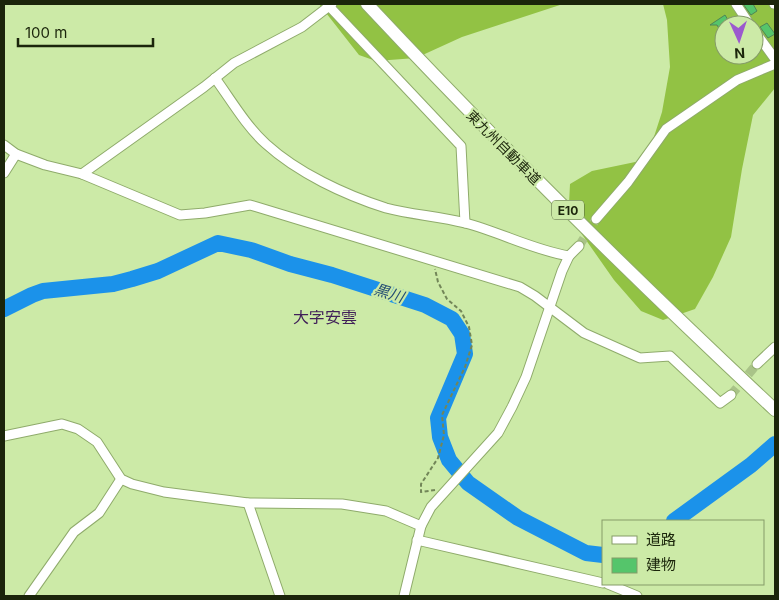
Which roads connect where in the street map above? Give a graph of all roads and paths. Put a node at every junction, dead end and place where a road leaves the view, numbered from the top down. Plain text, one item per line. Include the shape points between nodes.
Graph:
1 (367, 4) edge
2 (736, 4) edge
3 (329, 5) edge
4 (743, 15) edge
5 (764, 44) edge
6 (775, 59) edge
7 (775, 64) edge
8 (215, 78) junction
9 (4, 145) edge
10 (16, 154) junction
11 (4, 173) edge
12 (82, 174) junction
13 (596, 219) tunnel mouth
14 (465, 223) junction
15 (579, 246) tunnel mouth
16 (570, 256) junction
17 (434, 262) junction
18 (550, 306) junction
19 (775, 347) edge
20 (757, 364) tunnel mouth
21 (731, 394) dead end
22 (775, 410) edge
23 (4, 436) edge
24 (120, 479) junction
25 (446, 489) junction
26 (248, 503) junction
27 (421, 526) junction
28 (417, 540) junction
29 (602, 582) edge
30 (610, 585) edge
31 (29, 596) edge
32 (280, 596) edge
33 (404, 596) edge
34 (636, 596) edge

1 - 22 highway, 東九州自動車道 / E10 via 542,185
2 - 4 street
3 - 8 street via 302,27 234,63
3 - 14 street via 461,146
5 - 6 street
7 - 13 street via 737,80 666,129 628,182
8 - 12 street
8 - 14 street via 266,144 324,182 388,208
9 - 10 street
10 - 11 street
10 - 12 street
12 - 17 street via 180,215 257,206
14 - 16 street via 553,254
15 - 16 street
16 - 18 street
17 - 18 street via 520,287
17 - 25 path via 438,282 447,299 462,311 472,345 442,415 444,434 438,458 421,484 421,492
18 - 21 street via 584,333 640,358 670,356 720,403
18 - 25 street via 526,377 498,433
19 - 20 street
23 - 24 street via 62,424 78,429 97,442
24 - 26 street via 164,492
24 - 31 street via 99,513 74,532
25 - 27 street
26 - 27 street via 342,504 386,511
26 - 32 street
27 - 28 street
28 - 29 street
28 - 33 street
30 - 34 street

